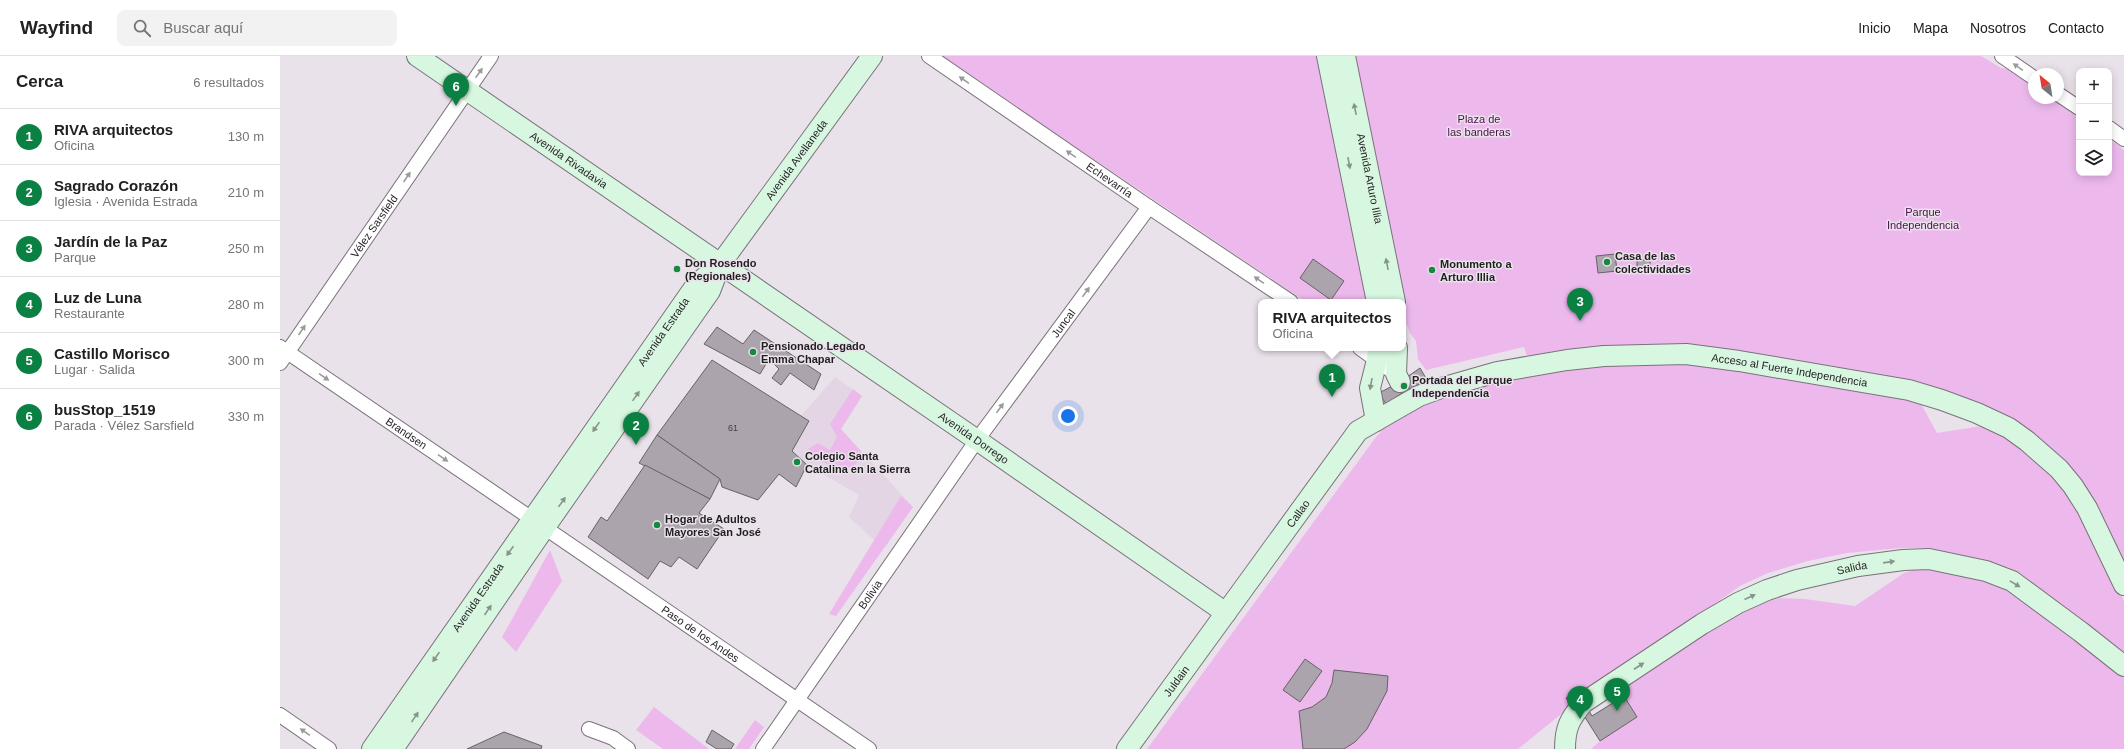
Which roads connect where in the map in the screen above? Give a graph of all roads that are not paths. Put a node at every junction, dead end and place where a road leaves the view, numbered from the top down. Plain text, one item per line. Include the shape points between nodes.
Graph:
1 (417, 56) edge
2 (491, 56) edge
3 (872, 56) edge
4 (929, 56) edge
5 (1327, 56) edge
6 (1345, 56) edge
7 (2002, 56) edge
8 (2028, 74) edge
9 (467, 90) junction
10 (2064, 98) edge
11 (2076, 106) edge
12 (2112, 130) edge
13 (2124, 139) edge
14 (1149, 207) junction
15 (721, 263) junction
16 (1287, 299) edge
17 (1376, 299) edge
18 (1394, 299) edge
19 (1397, 351) edge
20 (282, 354) edge
21 (1378, 354) edge
22 (1403, 387) junction
23 (1376, 421) junction
24 (977, 440) junction
25 (539, 523) junction
26 (2124, 585) edge
27 (1226, 613) junction
28 (2124, 666) edge
29 (798, 699) junction
30 (280, 715) edge
31 (589, 729) dead end
32 (329, 749) edge
33 (372, 749) edge
34 (393, 749) edge
35 (628, 749) edge
36 (763, 749) edge
37 (869, 749) edge
38 (1127, 749) edge
39 (1565, 749) edge

1 - 9 street, Avenida Rivadavia
9 -> 2 street, Vélez Sarsfield
3 - 15 street, Avenida Avellaneda
14 -> 4 street, Echevarría
5 -> 17 street, Avenida Arturo Illia
18 -> 6 street, Avenida Arturo Illia
8 -> 7 street
9 - 15 street, Avenida Rivadavia
20 -> 9 street, Vélez Sarsfield
10 - 11 street
12 - 13 street
16 -> 14 street, Echevarría
24 -> 14 street, Juncal
15 - 24 street, Avenida Dorrego
15 - 25 street, Avenida Estrada via 693,288
19 - 22 street
20 -> 25 street, Brandsen
21 - 22 street
21 -> 23 street via 1370,388
22 - 23 street, Acceso al Fuerte Independencia
22 - 26 street, Acceso al Fuerte Independencia via 1441,388 1497,372 1567,360 1644,354 1686,354 1739,360 1909,390 1977,413 2008,428 2041,453 2073,486 2087,508
23 - 27 street, Callao via 1358,431
24 - 27 street, Avenida Dorrego
24 - 29 street, Bolivia
25 - 29 street, Paso de los Andes
25 -> 33 street, Avenida Estrada
34 -> 25 street, Avenida Estrada
27 - 38 street, Juldain
39 -> 28 street, Salida via 1567,725 1583,702 1738,603 1797,580 1903,560 1929,559 1986,572 2012,581
29 - 36 street, Bolivia
29 - 37 street, Paso de los Andes
32 -> 30 street
31 - 35 street via 613,738

